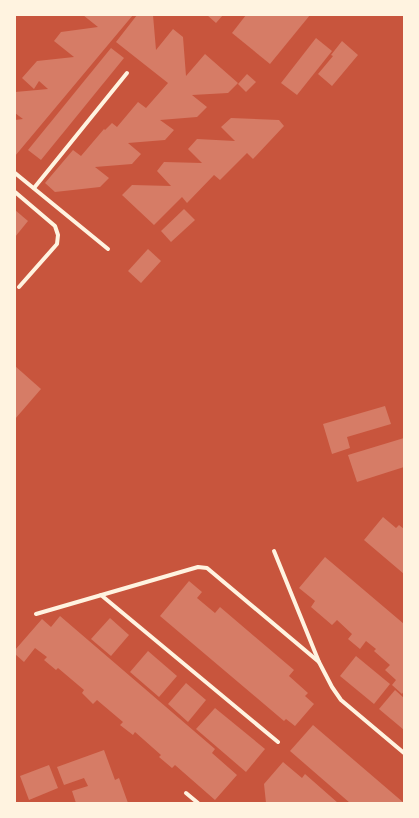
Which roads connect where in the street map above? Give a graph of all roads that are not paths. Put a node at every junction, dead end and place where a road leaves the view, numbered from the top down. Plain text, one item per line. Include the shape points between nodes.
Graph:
1 (127, 73) dead end
2 (15, 173) edge
3 (34, 188) junction
4 (15, 192) edge
5 (108, 249) dead end
6 (19, 287) dead end
7 (274, 552) dead end
8 (101, 595) junction
9 (36, 614) dead end
10 (319, 662) junction
11 (278, 742) dead end
12 (404, 753) edge
13 (186, 793) dead end
14 (198, 803) edge

1 - 3 lane
2 - 3 lane
3 - 5 lane
4 - 6 lane via 55,226 58,235 57,244
7 - 10 lane
8 - 9 lane
8 - 10 lane via 198,567 207,568
8 - 11 lane
10 - 12 lane via 340,700
13 - 14 lane

